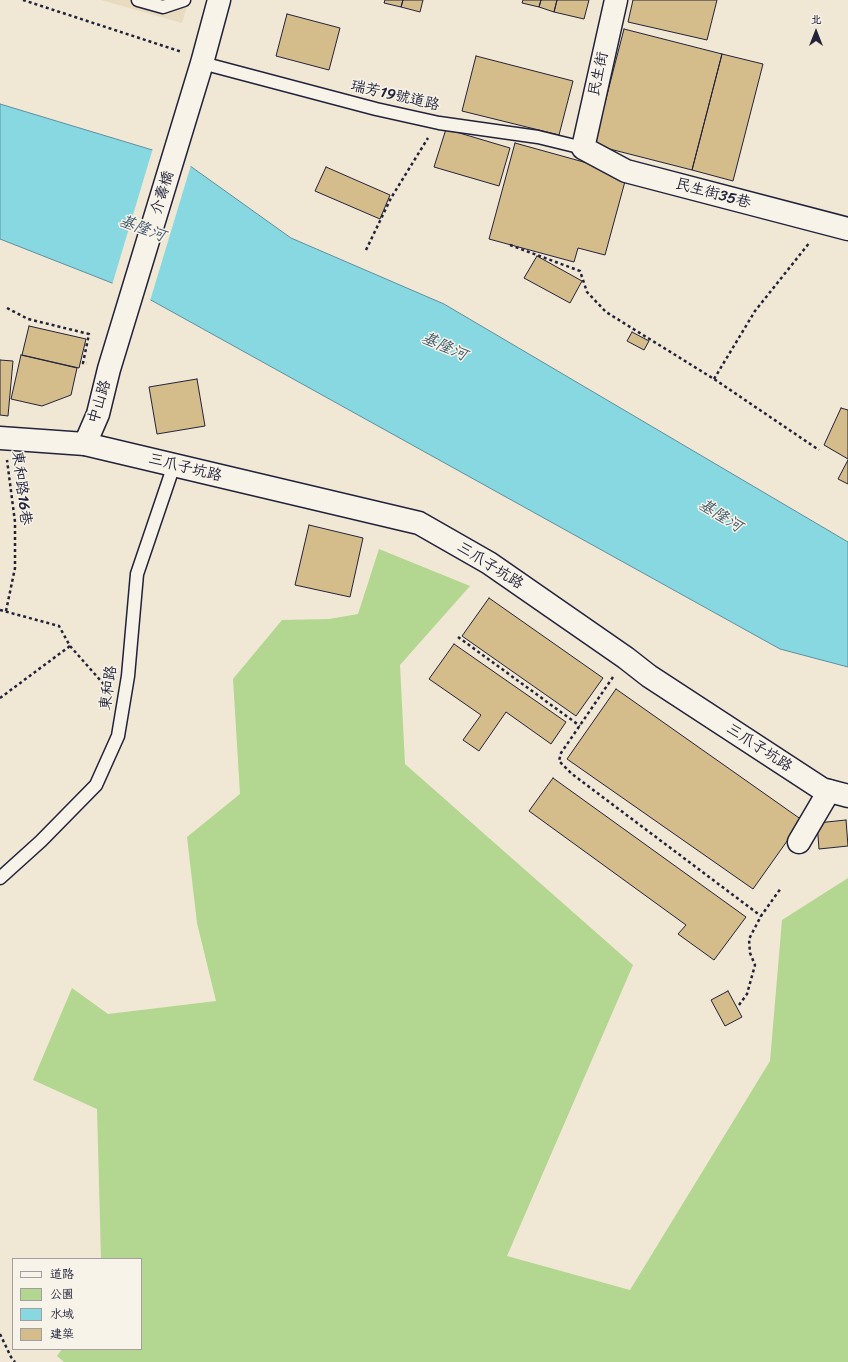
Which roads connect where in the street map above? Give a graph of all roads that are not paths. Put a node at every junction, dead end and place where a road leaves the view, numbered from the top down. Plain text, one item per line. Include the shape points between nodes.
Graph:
1 (138, 0) edge
2 (184, 0) edge
3 (219, 0) edge
4 (616, 0) edge
5 (202, 63) junction
6 (583, 148) junction
7 (848, 228) edge
8 (109, 369) joint
9 (1, 438) edge
10 (85, 444) junction
11 (174, 465) junction
12 (839, 793) edge
13 (799, 842) dead end
14 (0, 878) edge

1 - 2 lane via 163,7
3 - 5 street
4 - 6 street, 民生街
5 - 6 lane, 瑞芳19號道路 via 376,109 439,123 538,137
5 - 8 street, 介壽橋
6 - 7 street, 民生街35巷 via 626,171
8 - 10 street, 中山路 via 98,414
9 - 10 street, 中山路
10 - 11 street, 三爪子坑路
11 - 12 street, 三爪子坑路 via 419,523 489,563 649,676 822,789
11 - 14 lane, 東和路 via 137,574 128,676 118,736 96,785
12 - 13 street

